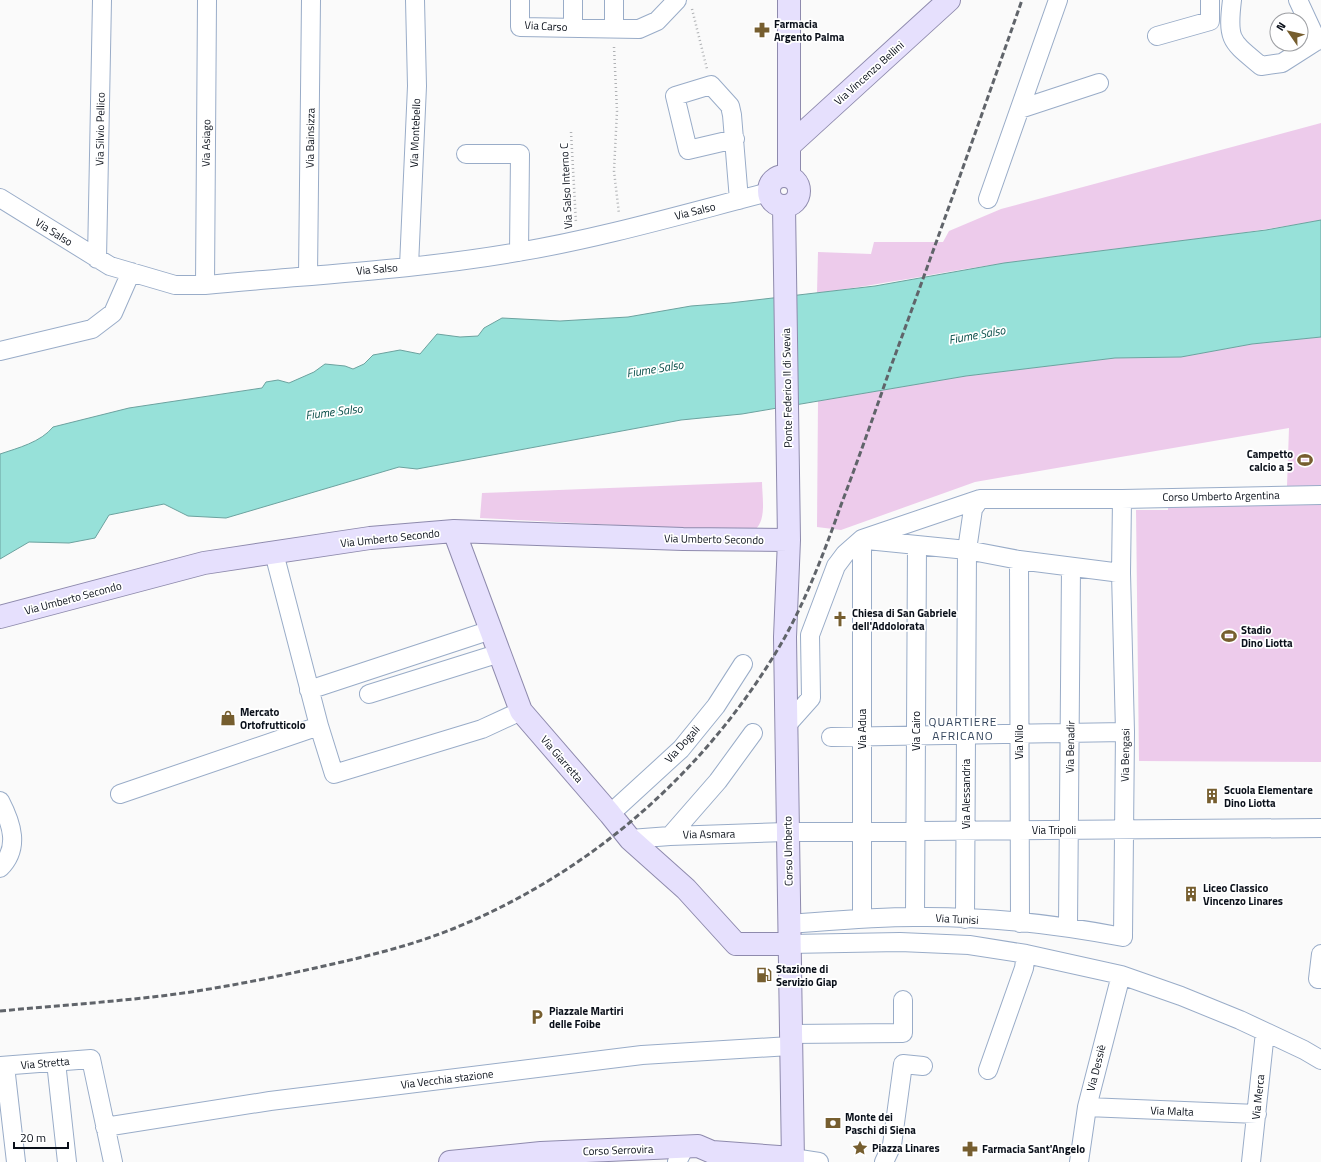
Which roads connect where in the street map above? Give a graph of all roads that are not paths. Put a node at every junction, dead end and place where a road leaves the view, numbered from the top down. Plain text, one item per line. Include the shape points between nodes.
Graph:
1 (102, 0) edge
2 (208, 0) edge
3 (311, 0) edge
4 (415, 0) edge
5 (520, 0) edge
6 (573, 0) edge
7 (614, 0) edge
8 (789, 0) edge
9 (949, 0) edge
10 (1058, 0) edge
11 (1210, 0) edge
12 (1232, 0) edge
13 (1298, 0) edge
14 (684, 4) edge
15 (573, 28) junction
16 (614, 28) junction
17 (1157, 36) dead end
18 (1319, 39) edge
19 (1099, 83) dead end
20 (1020, 109) junction
21 (735, 139) junction
22 (790, 145) junction
23 (466, 154) dead end
24 (0, 198) edge
25 (776, 199) junction
26 (988, 199) dead end
27 (739, 200) junction
28 (519, 252) junction
29 (97, 259) junction
30 (409, 266) junction
31 (130, 272) junction
32 (308, 276) junction
33 (205, 285) junction
34 (0, 351) edge
35 (1321, 495) edge
36 (980, 499) junction
37 (1122, 499) junction
38 (454, 531) junction
39 (862, 539) junction
40 (789, 540) junction
41 (916, 545) junction
42 (967, 550) junction
43 (274, 553) junction
44 (1019, 560) junction
45 (1071, 567) junction
46 (1121, 573) junction
47 (0, 617) edge
48 (491, 630) junction
49 (500, 653) junction
50 (743, 664) dead end
51 (309, 690) junction
52 (369, 694) dead end
53 (521, 711) junction
54 (319, 726) junction
55 (786, 726) junction
56 (1125, 732) junction
57 (753, 733) dead end
58 (1070, 733) junction
59 (1019, 734) junction
60 (966, 735) junction
61 (916, 736) junction
62 (832, 737) dead end
63 (862, 738) junction
64 (120, 794) dead end
65 (0, 801) edge
66 (610, 814) junction
67 (1321, 828) edge
68 (1069, 830) junction
69 (1124, 830) junction
70 (966, 831) junction
71 (1019, 831) junction
72 (787, 832) junction
73 (863, 832) junction
74 (916, 832) junction
75 (670, 836) junction
76 (630, 839) junction
77 (0, 868) edge
78 (915, 917) junction
79 (862, 919) junction
80 (965, 919) junction
81 (1020, 923) junction
82 (1068, 926) junction
83 (789, 934) junction
84 (1123, 936) joint
85 (1026, 954) junction
86 (1321, 954) edge
87 (1121, 975) junction
88 (1321, 979) edge
89 (903, 1000) dead end
90 (1265, 1032) junction
91 (790, 1040) junction
92 (1321, 1060) edge
93 (56, 1062) junction
94 (2, 1066) edge
95 (923, 1066) dead end
96 (988, 1070) dead end
97 (1086, 1107) junction
98 (1257, 1114) junction
99 (105, 1127) junction
100 (616, 1156) edge
101 (697, 1157) edge
102 (541, 1158) edge
103 (793, 1160) edge
104 (477, 1161) edge
105 (16, 1162) edge
106 (67, 1162) edge
107 (113, 1162) edge
108 (450, 1162) edge
109 (819, 1162) edge
110 (884, 1162) edge
111 (1079, 1162) edge
112 (1251, 1162) edge

1 - 29 street, Via Silvio Pellico
2 - 33 street, Via Asiago
3 - 32 street, Via Bainsizza
4 - 30 street, Via Montebello via 416,86
5 - 15 street, Via Carso via 520,27
6 - 15 street, Via Carso
7 - 16 street
8 - 22 main road
9 - 22 main road, Via Vincenzo Bellini
10 - 20 street
11 - 17 street via 1210,21
12 - 18 street via 1229,25 1234,41 1261,66 1282,63
13 - 18 street
14 - 16 street, Via Carso via 638,29
15 - 16 street, Via Carso
19 - 20 street
20 - 26 street
21 - 21 street via 688,150 675,96 711,85 730,106
21 - 27 street
22 - 25 main road via 789,176 781,175 774,178 770,184
23 - 28 street via 520,154
24 - 29 street, Via Salso
25 - 27 street, Via Salso
25 - 40 main road, Ponte Federico II di Svevia via 786,237
27 - 28 street, Via Salso
28 - 30 street, Via Salso
29 - 31 street, Via Salso
30 - 32 street, Via Salso
31 - 33 street, Via Salso via 175,285
31 - 34 street via 113,312 92,329
32 - 33 street, Via Salso
35 - 37 street, Corso Umberto Argentina
36 - 37 street, Corso Umberto Argentina
36 - 39 street, Corso Umberto Argentina
36 - 42 street, Via Alessandria via 974,509
37 - 46 street, Via Bengasi
38 - 40 main road, Via Umberto Secondo
38 - 43 main road, Via Umberto Secondo via 370,538
38 - 48 main road, Via Giarretta
39 - 41 street
39 - 55 street via 836,566 810,635 811,698
39 - 63 street, Via Adua
40 - 55 main road, Corso Umberto via 785,637
41 - 42 street
41 - 61 street, Via Cairo
42 - 44 street
42 - 60 street, Via Alessandria
43 - 47 main road, Via Umberto Secondo via 204,564
43 - 51 street
44 - 45 street
44 - 59 street, Via Nilo
45 - 46 street
45 - 58 street, Via Benadir
46 - 56 street, Via Bengasi
48 - 49 main road, Via Giarretta
48 - 51 street
49 - 52 street
49 - 53 main road, Via Giarretta
50 - 66 street, Via Dogali via 716,706 681,749
51 - 54 street
53 - 54 street via 482,729 334,774
53 - 66 main road, Via Giarretta
54 - 64 street
55 - 72 main road, Corso Umberto
56 - 58 street
56 - 69 street, Via Bengasi
57 - 75 street via 718,781
58 - 59 street
58 - 68 street, Via Benadir
59 - 60 street
59 - 71 street, Via Nilo
60 - 61 street
60 - 70 street, Via Alessandria
61 - 63 street
61 - 74 street, Via Cairo
62 - 63 street
63 - 73 street, Via Adua
65 - 77 street via 13,837 10,855
66 - 76 main road, Via Giarretta
67 - 69 street, Via Tripoli
68 - 69 street, Via Tripoli
68 - 71 street, Via Tripoli
68 - 82 street, Via Benadir
69 - 84 street, Via Bengasi
70 - 71 street, Via Tripoli
70 - 74 street, Via Tripoli
70 - 80 street, Via Alessandria
71 - 81 street, Via Nilo
72 - 73 street, Via Tripoli
72 - 75 street, Via Asmara
72 - 83 main road, Corso Umberto
73 - 74 street, Via Tripoli
73 - 79 street, Via Adua
74 - 78 street, Via Cairo
75 - 76 street, Via Asmara
76 - 83 main road, Via Giarretta via 686,889 736,944
78 - 79 street, Via Tunisi
78 - 80 street, Via Tunisi
79 - 83 street, Via Tunisi
80 - 81 street, Via Tunisi
81 - 82 street, Via Tunisi
82 - 84 street, Via Tunisi
83 - 85 street via 969,945
83 - 91 main road, Corso Umberto
85 - 87 street
85 - 96 street via 1024,968
86 - 88 street via 1318,979
87 - 90 street via 1182,996
87 - 97 street, Via Dessiè
89 - 91 street, Via Vecchia stazione via 903,1033
90 - 92 street
90 - 98 street, Via Merca
91 - 99 street, Via Vecchia stazione via 642,1055 270,1101
91 - 103 main road, Corso Umberto
93 - 94 street, Via Stretta
93 - 99 street, Via Stretta via 91,1059
93 - 106 street
94 - 105 street
95 - 110 street via 902,1064 892,1145
97 - 98 street, Via Malta
97 - 111 street, Via Dessiè
98 - 112 street, Via Merca
99 - 107 street
100 - 101 main road, Corso Serrovira
100 - 102 main road, Corso Serrovira
101 - 103 main road, Corso Serrovira
102 - 104 main road, Corso Serrovira
103 - 109 street
104 - 108 main road, Corso Serrovira

